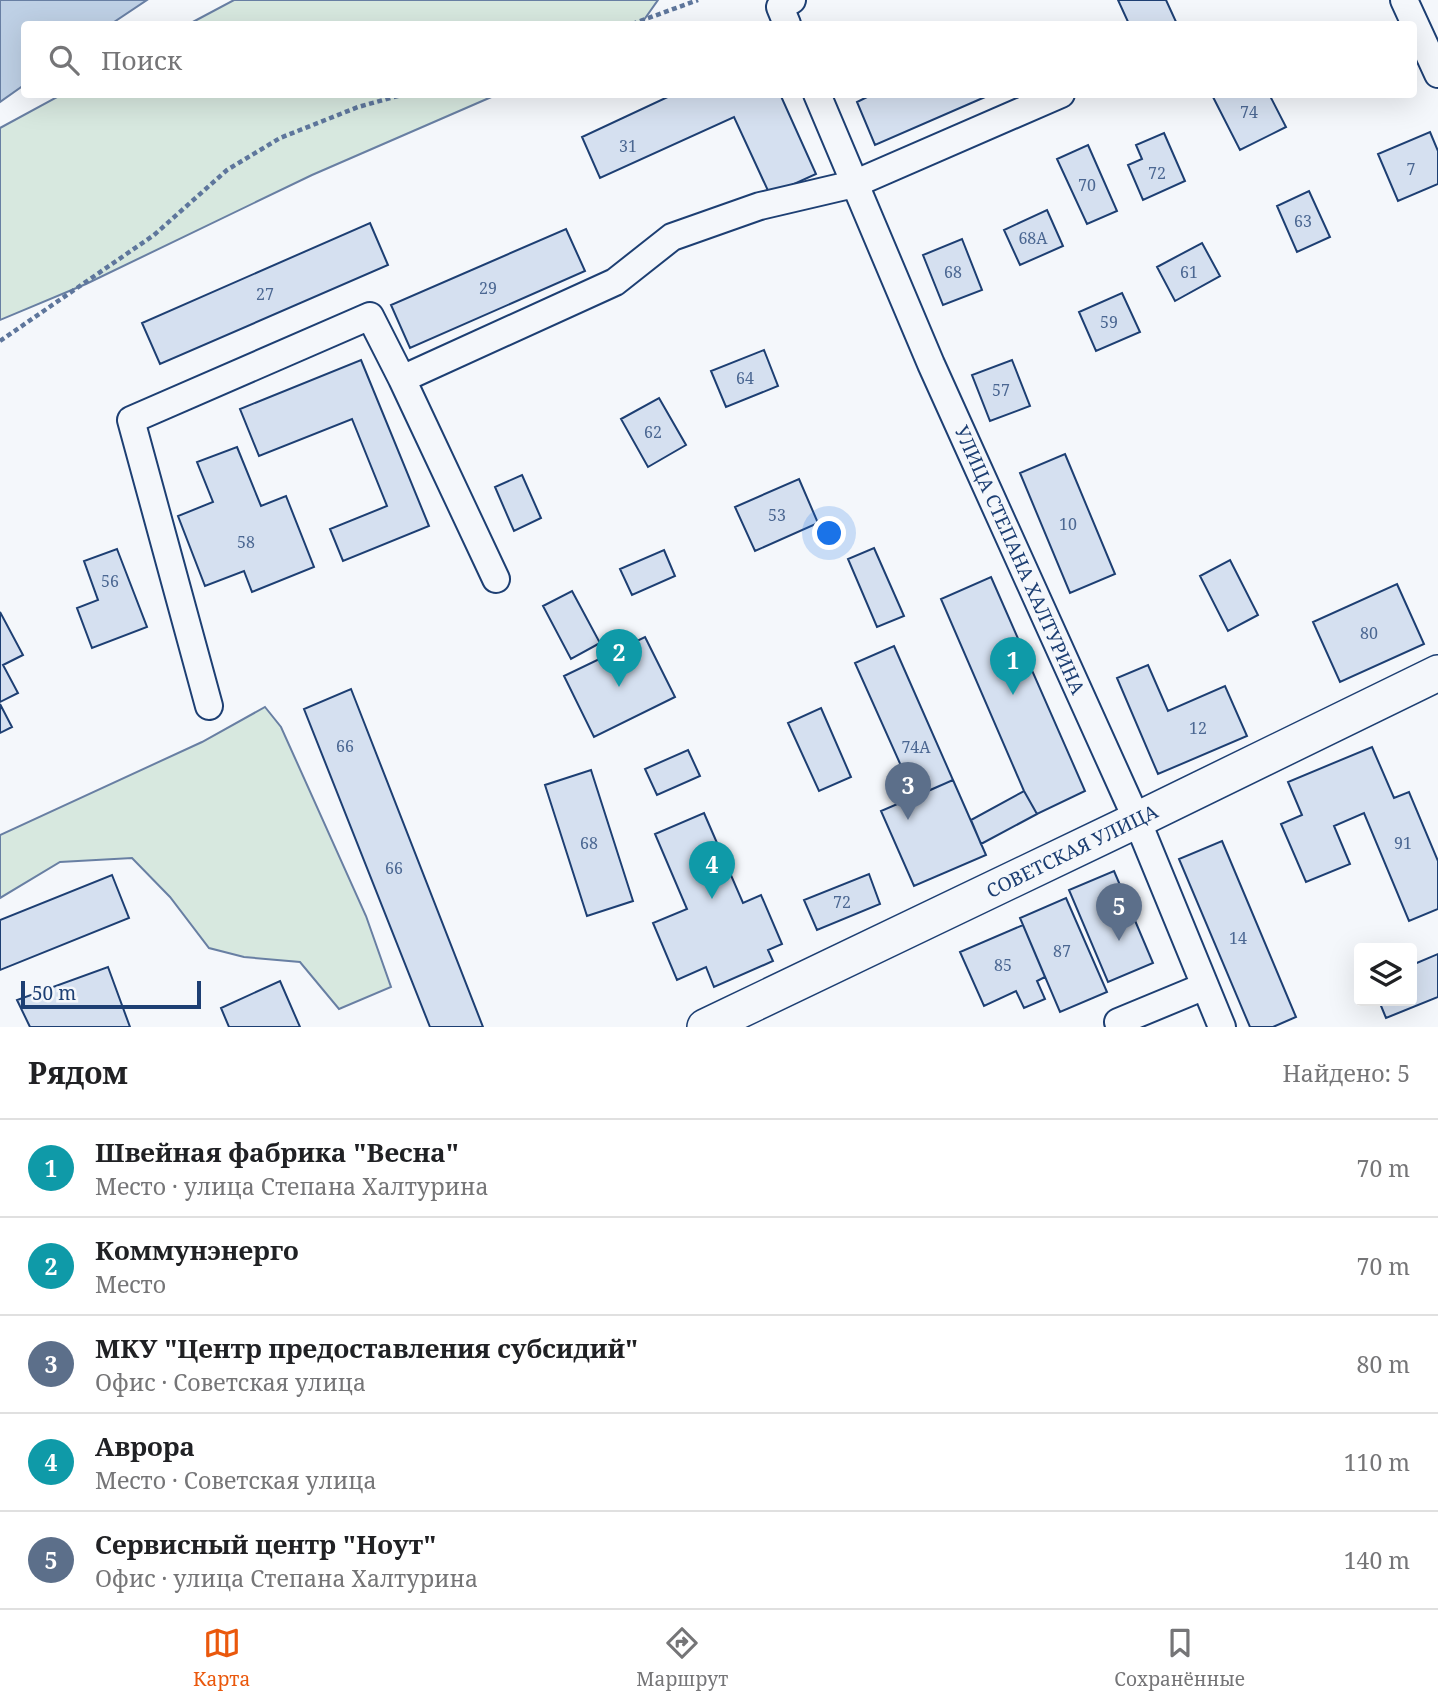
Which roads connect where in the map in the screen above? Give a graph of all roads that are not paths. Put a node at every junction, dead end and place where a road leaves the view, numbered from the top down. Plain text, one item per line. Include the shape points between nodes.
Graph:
1 (1404, 0) edge
2 (1414, 21) edge
3 (1417, 28) edge
4 (1438, 74) edge
5 (819, 98) edge
6 (1051, 98) edge
7 (854, 184) junction
8 (402, 379) junction
9 (496, 579) dead end
10 (1438, 673) edge
11 (209, 706) dead end
12 (1137, 820) junction
13 (1205, 986) junction
14 (705, 1027) edge
15 (1120, 1027) edge
16 (1222, 1027) edge

1 - 2 street
3 - 4 street
5 - 7 street, УЛИЦА СТЕПАНА ХАЛТУРИНА
6 - 7 street
7 - 8 street via 760,206 672,237 615,282
7 - 12 street, УЛИЦА СТЕПАНА ХАЛТУРИНА
8 - 9 street
8 - 11 street via 370,316 131,420
10 - 12 main road, СОВЕТСКАЯ УЛИЦА
12 - 13 street, УЛИЦА СТЕПАНА ХАЛТУРИНА
12 - 14 main road, СОВЕТСКАЯ УЛИЦА
13 - 15 street via 1118,1023
13 - 16 street, УЛИЦА СТЕПАНА ХАЛТУРИНА

